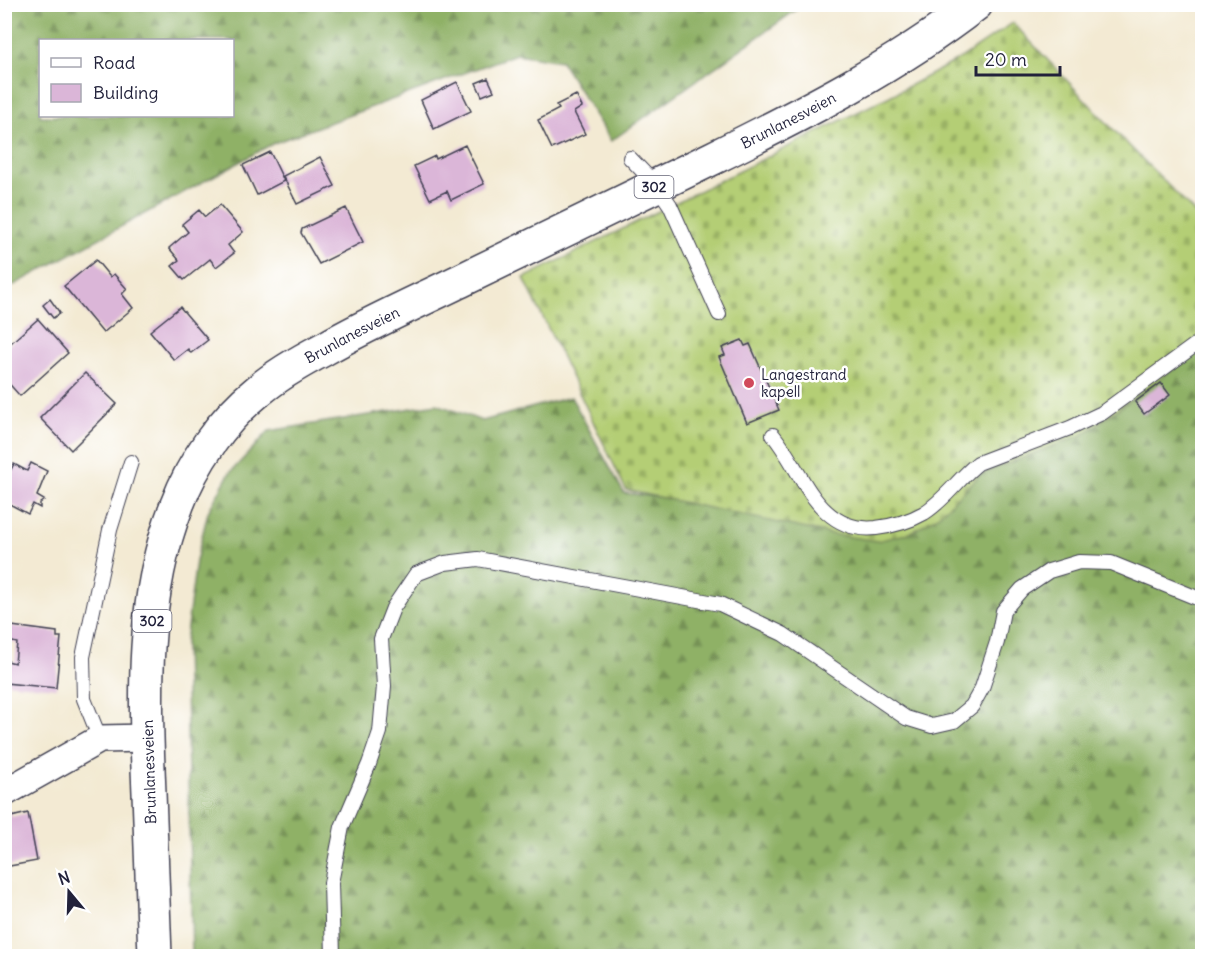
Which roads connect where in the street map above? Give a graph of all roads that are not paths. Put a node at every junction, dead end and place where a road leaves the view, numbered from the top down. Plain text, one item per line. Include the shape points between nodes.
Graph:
1 (976, 4) edge
2 (630, 158) dead end
3 (657, 186) junction
4 (719, 314) dead end
5 (1203, 340) edge
6 (773, 435) dead end
7 (131, 462) dead end
8 (1203, 600) edge
9 (147, 738) junction
10 (100, 739) junction
11 (4, 793) edge
12 (155, 957) edge
13 (333, 957) edge

1 - 3 main road, Brunlanesveien / 302 via 873,75
2 - 3 lane
3 - 4 lane via 670,205
3 - 9 main road, Brunlanesveien / 302 via 342,338 281,373 234,414 189,478 167,535 150,636
5 - 6 lane via 1102,413 978,463 924,513 886,527 854,527 831,517 797,475
7 - 10 lane via 110,530 83,657 84,699
8 - 13 lane via 1111,562 1079,562 1049,571 1022,589 1003,611 982,688 972,706 954,721 932,726 906,718 783,634 720,604 478,559 445,562 416,574 393,608 381,639 384,686 380,732 342,827 331,883
9 - 10 street
9 - 12 main road, Brunlanesveien / 302
10 - 11 street

